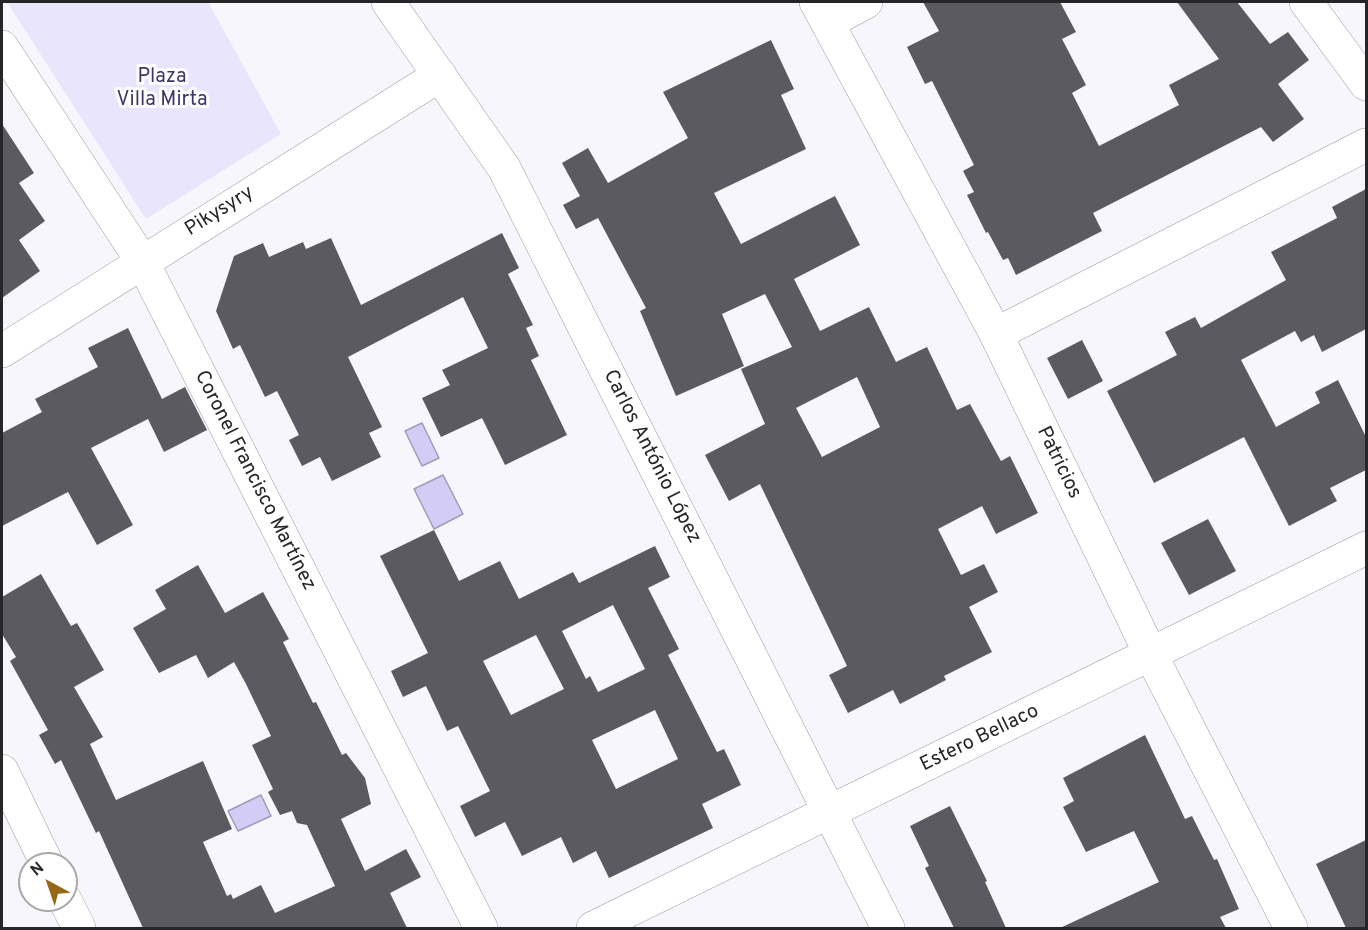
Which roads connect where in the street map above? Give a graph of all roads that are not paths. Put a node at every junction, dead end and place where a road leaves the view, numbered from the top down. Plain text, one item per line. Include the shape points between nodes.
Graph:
1 (388, 2) edge
2 (866, 2) edge
3 (1306, 2) edge
4 (823, 12) edge
5 (2, 47) edge
6 (440, 75) junction
7 (1366, 84) edge
8 (1366, 145) edge
9 (142, 261) junction
10 (996, 334) junction
11 (2, 351) edge
12 (1366, 548) edge
13 (1151, 655) junction
14 (6, 790) edge
15 (830, 812) junction
16 (40, 852) edge
17 (71, 912) edge
18 (79, 928) edge
19 (481, 928) edge
20 (593, 928) edge
21 (888, 928) edge
22 (1291, 928) edge

1 - 6 street, Carlos António López
2 - 4 street
3 - 7 street
4 - 10 street, Patricios
5 - 9 street, Coronel Francisco Martínez
6 - 9 street, Pikysyry
6 - 15 street, Carlos António López via 504,168
8 - 10 street
9 - 11 street, Pikysyry
9 - 19 street, Coronel Francisco Martínez
10 - 13 street, Patricios
12 - 13 street, Estero Bellaco
13 - 15 street, Estero Bellaco
13 - 22 street, Patricios
14 - 16 street
15 - 20 street, Estero Bellaco
15 - 21 street, Carlos António López
17 - 18 street

